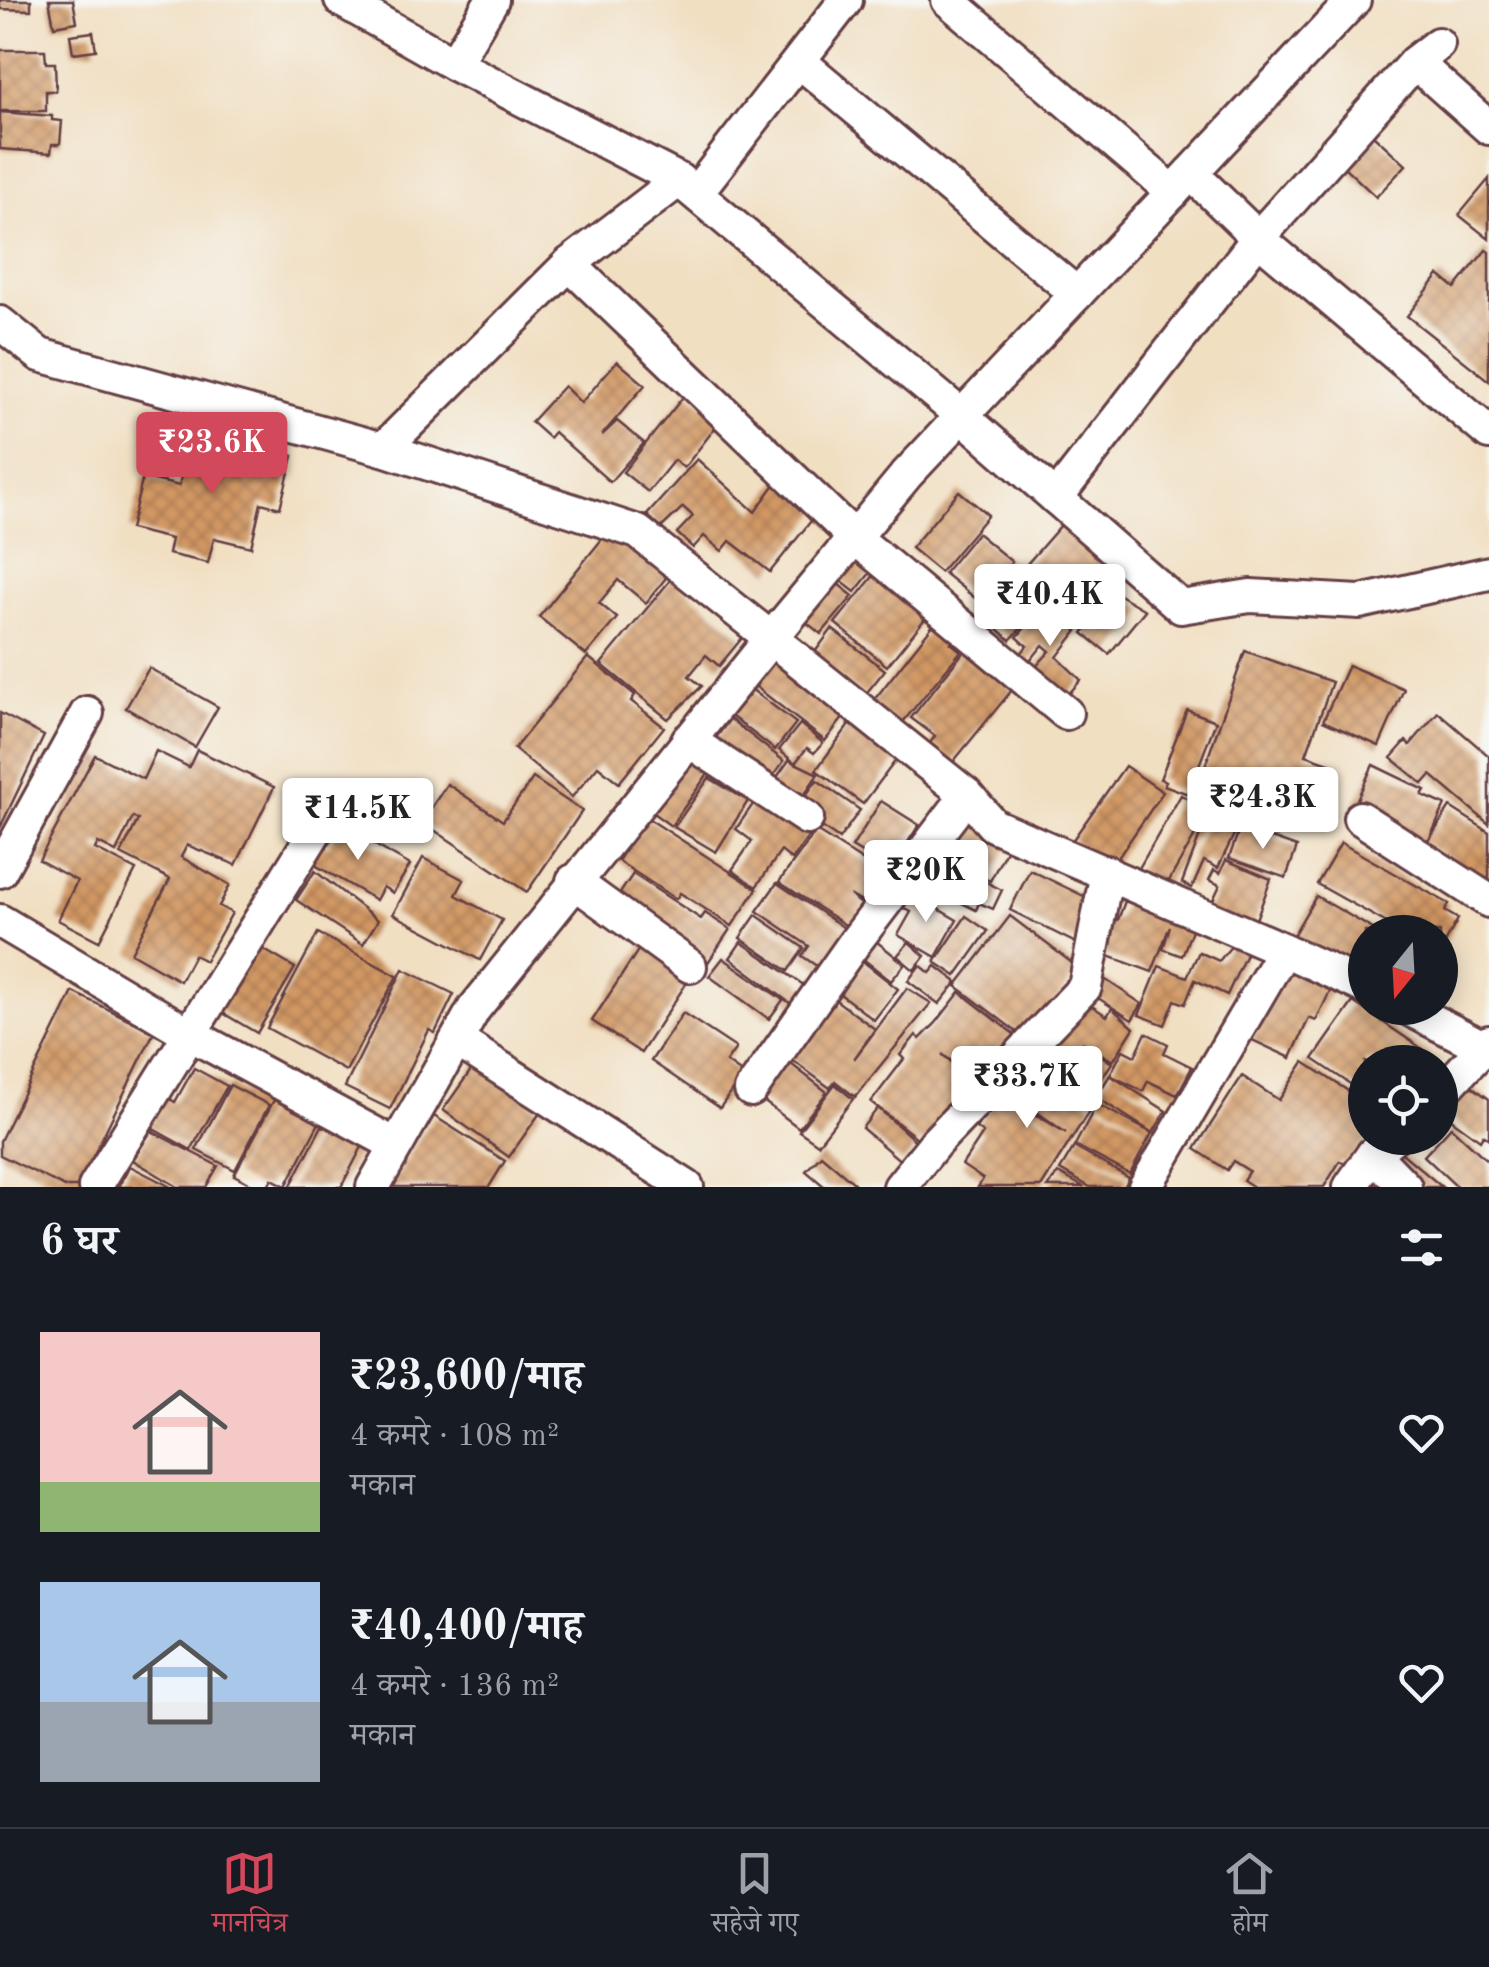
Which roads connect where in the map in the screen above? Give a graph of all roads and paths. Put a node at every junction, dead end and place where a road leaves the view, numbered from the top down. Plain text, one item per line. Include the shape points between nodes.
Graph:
1 (342, 0) edge
2 (492, 0) edge
3 (846, 0) edge
4 (948, 0) edge
5 (1354, 0) edge
6 (799, 61) junction
7 (454, 64) junction
8 (1489, 128) edge
9 (1182, 182) junction
10 (688, 186) junction
11 (1258, 238) junction
12 (570, 264) junction
13 (1077, 294) junction
14 (0, 323) edge
15 (962, 416) junction
16 (1489, 433) edge
17 (383, 449) junction
18 (1056, 498) junction
19 (855, 538) junction
20 (1489, 573) edge
21 (770, 641) junction
22 (87, 712) dead end
23 (1066, 713) dead end
24 (688, 740) junction
25 (967, 796) junction
26 (330, 809) dead end
27 (807, 818) dead end
28 (1360, 818) dead end
29 (0, 871) edge
30 (1107, 872) junction
31 (573, 881) junction
32 (1489, 901) edge
33 (0, 921) edge
34 (1284, 950) junction
35 (690, 966) dead end
36 (1348, 978) edge
37 (1443, 1025) edge
38 (188, 1033) junction
39 (458, 1041) junction
40 (1488, 1046) edge
41 (1458, 1076) edge
42 (750, 1090) dead end
43 (394, 1144) junction
44 (1376, 1155) edge
45 (1388, 1155) edge
46 (96, 1187) edge
47 (372, 1187) edge
48 (687, 1187) edge
49 (900, 1187) edge
50 (1145, 1187) edge
51 (1350, 1187) edge
52 (1405, 1187) edge

1 - 7 street
2 - 7 street
3 - 6 street
4 - 9 street
5 - 9 street
6 - 10 street
6 - 13 street
7 - 10 street
8 - 11 street via 1427,53
9 - 11 street
9 - 13 street
10 - 12 street
10 - 15 street
11 - 16 street
11 - 18 street
12 - 17 street
12 - 19 street
13 - 15 street
14 - 17 street via 40,355
15 - 18 street
15 - 19 street
17 - 21 street via 638,532
18 - 20 street via 1181,607 1250,596 1360,602
19 - 21 street
19 - 23 street
21 - 24 street
21 - 25 street
22 - 29 street
24 - 27 street
24 - 31 street
25 - 30 street via 993,825
25 - 42 street
26 - 38 street
28 - 32 street
30 - 34 street
30 - 49 street via 1084,988
31 - 35 street
31 - 39 street via 474,1009
33 - 38 street
34 - 36 street
34 - 50 street
37 - 40 street
38 - 43 street
38 - 46 street
39 - 43 street
39 - 48 street
40 - 41 street
43 - 47 street
44 - 51 street
45 - 52 street

